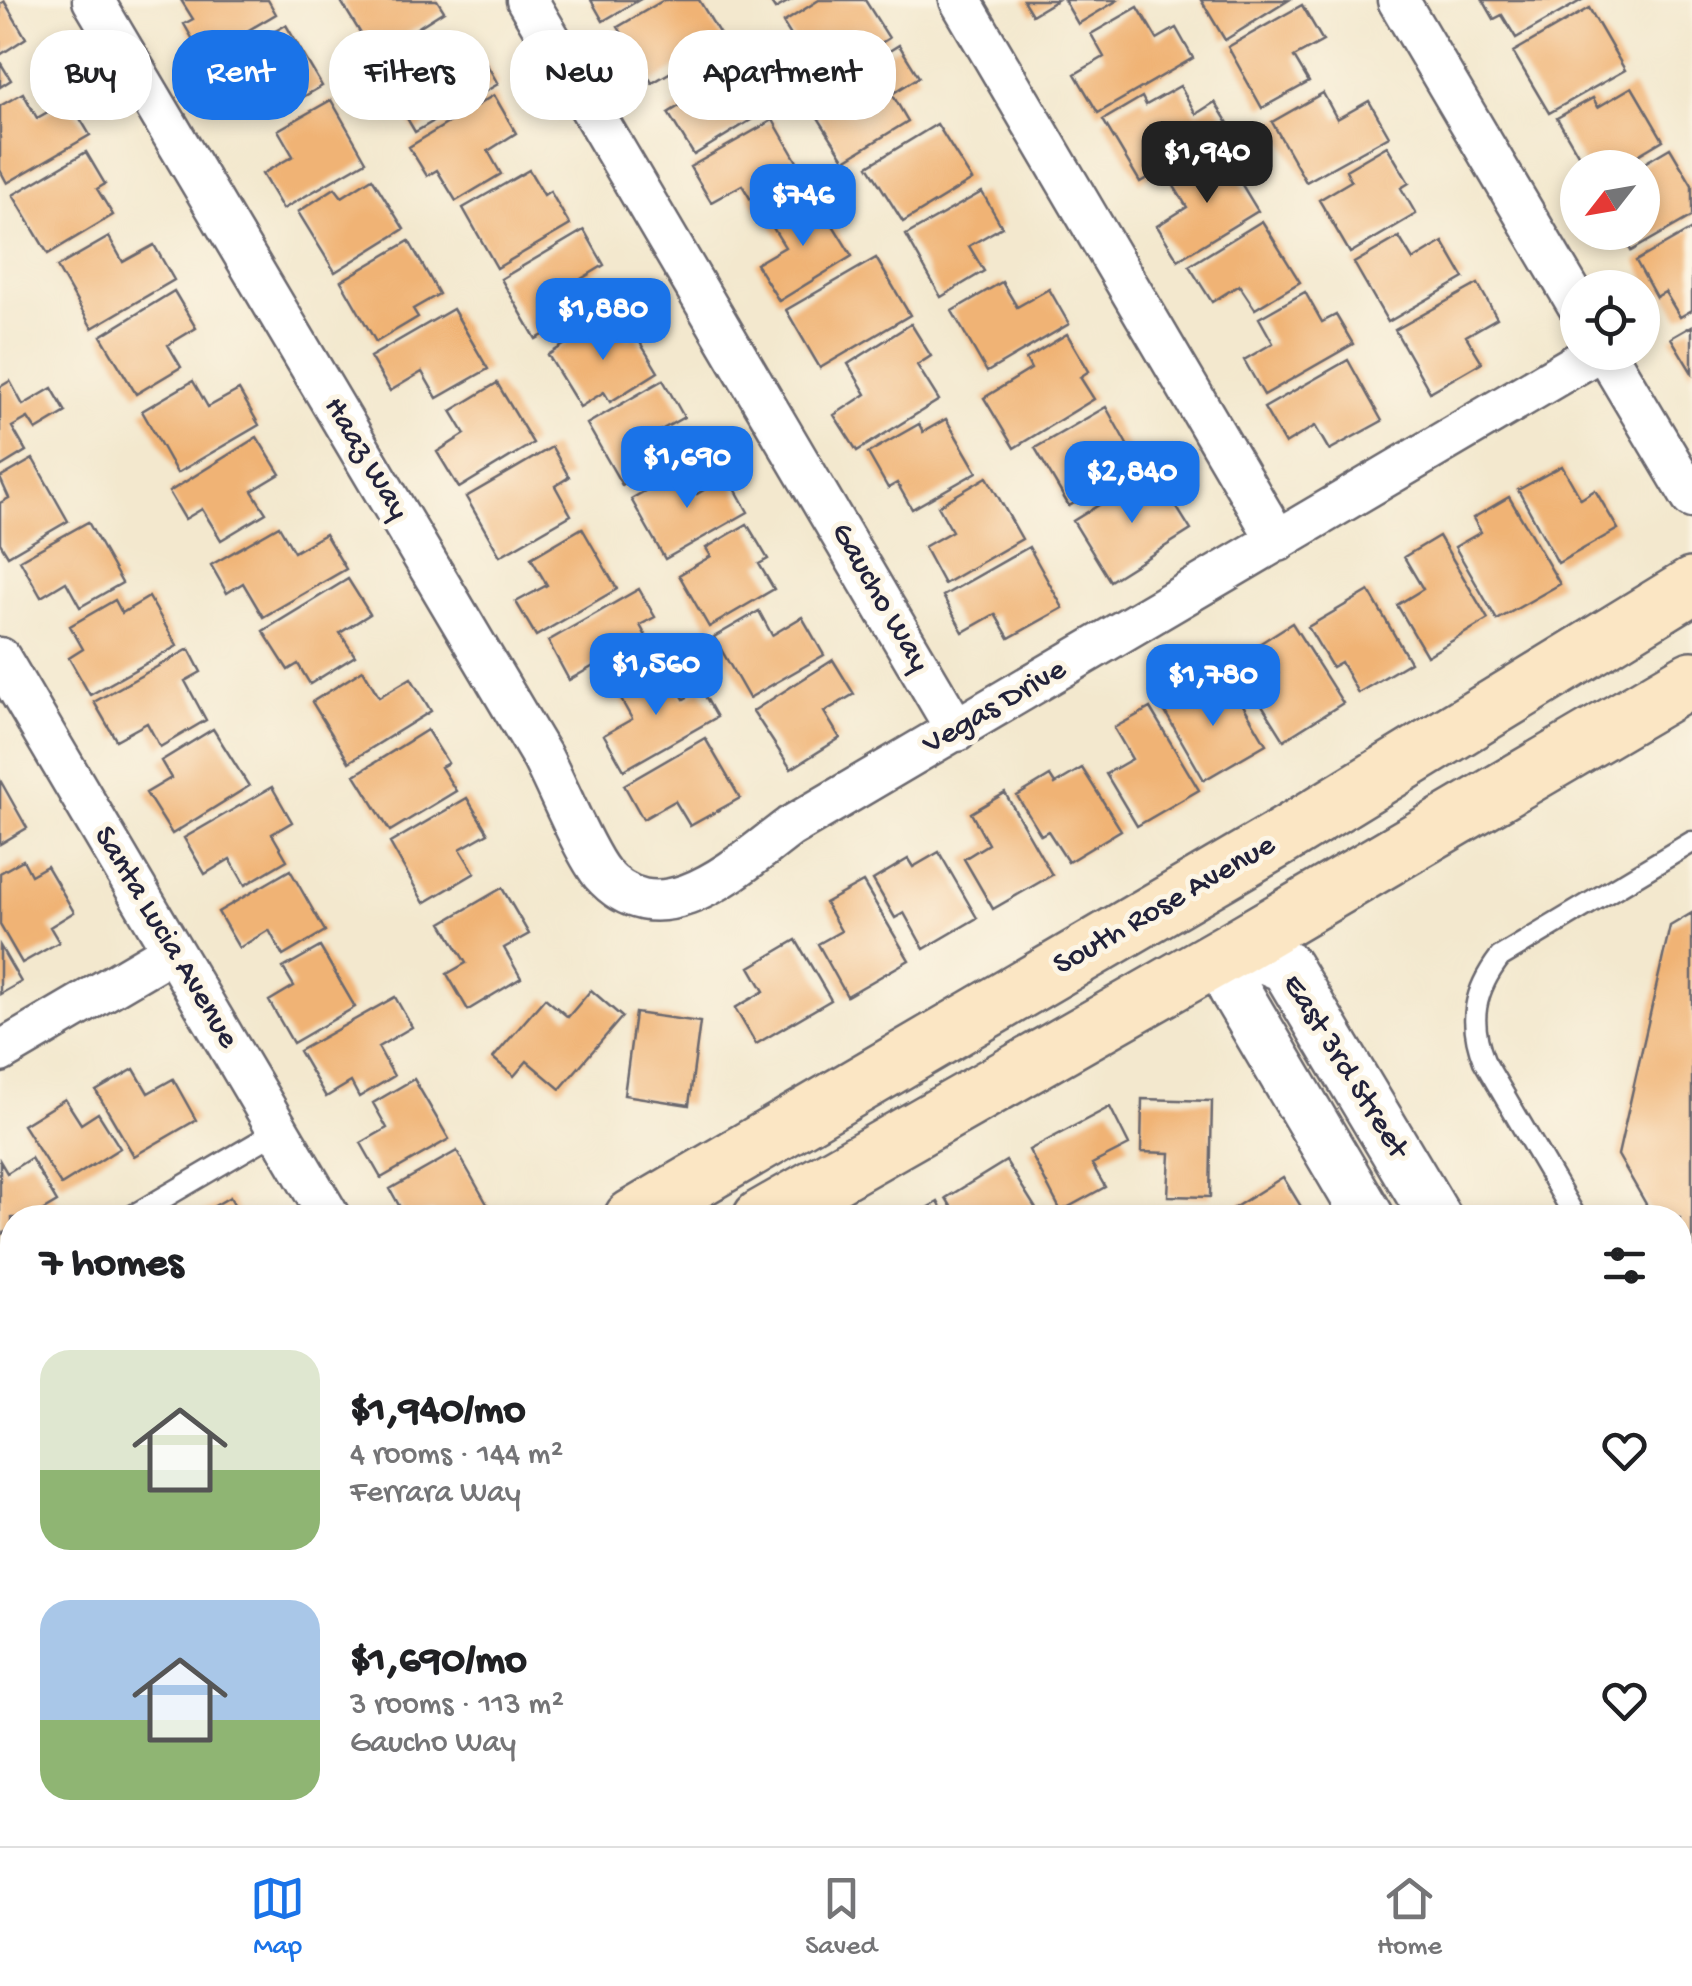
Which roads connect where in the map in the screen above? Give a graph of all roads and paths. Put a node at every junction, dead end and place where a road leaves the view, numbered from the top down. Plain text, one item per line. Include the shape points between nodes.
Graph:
1 (92, 0) edge
2 (527, 0) edge
3 (960, 0) edge
4 (1398, 0) edge
5 (1560, 274) edge
6 (1567, 370) edge
7 (1617, 370) edge
8 (1692, 498) edge
9 (1278, 541) junction
10 (1692, 586) edge
11 (0, 658) edge
12 (1692, 679) edge
13 (956, 731) junction
14 (1692, 842) edge
15 (1201, 884) junction
16 (650, 900) joint
17 (1238, 946) junction
18 (172, 950) junction
19 (0, 1052) edge
20 (795, 1125) junction
21 (279, 1130) junction
22 (151, 1205) edge
23 (322, 1205) edge
24 (655, 1205) edge
25 (715, 1205) edge
26 (784, 1205) edge
27 (1361, 1205) edge
28 (1428, 1205) edge
29 (1568, 1205) edge

1 - 16 street, Haaz Way via 542,757 590,855 604,876
2 - 13 street, Gaucho Way
3 - 9 street
4 - 5 street
6 - 9 street, Vegas Drive
7 - 8 street
9 - 13 street, Vegas Drive
10 - 15 main road, South Rose Avenue
11 - 18 street, Santa Lucia Avenue
12 - 17 main road
13 - 16 street, Vegas Drive via 790,827 706,889
14 - 29 lane via 1500,957 1481,981 1474,1037
15 - 17 street
15 - 20 main road, South Rose Avenue
17 - 26 main road
17 - 27 street, East 3rd Street via 1234,989
17 - 28 street, East 3rd Street via 1286,966
18 - 19 street
18 - 21 street, Santa Lucia Avenue
20 - 24 main road, South Rose Avenue
20 - 25 main road via 780,1167
21 - 22 lane
21 - 23 street, Santa Lucia Avenue

